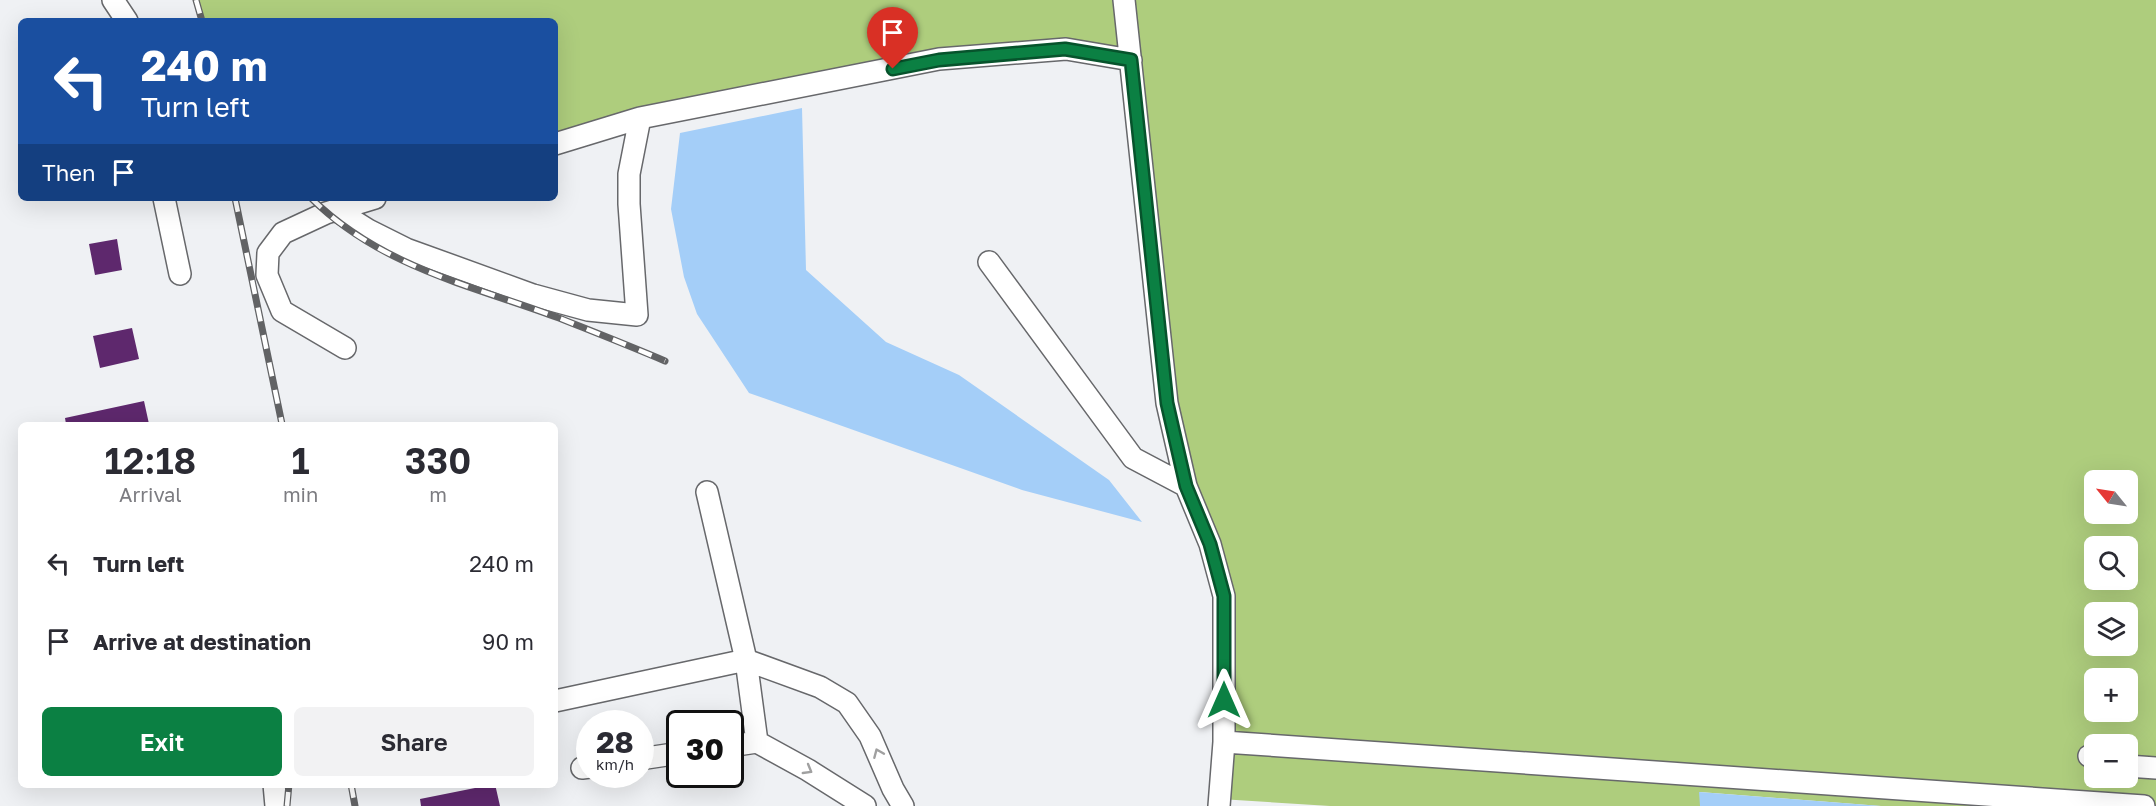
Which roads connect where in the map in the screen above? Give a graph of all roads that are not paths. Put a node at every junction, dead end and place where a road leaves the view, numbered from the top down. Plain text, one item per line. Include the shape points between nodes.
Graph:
1 (113, 0) edge
2 (1125, 0) edge
3 (125, 18) edge
4 (1131, 60) junction
5 (640, 118) junction
6 (558, 143) edge
7 (165, 201) edge
8 (365, 201) edge
9 (336, 210) junction
10 (988, 262) dead end
11 (180, 274) dead end
12 (345, 348) dead end
13 (1186, 486) junction
14 (707, 492) dead end
15 (746, 660) junction
16 (558, 700) edge
17 (757, 742) junction
18 (1224, 742) junction
19 (744, 744) edge
20 (2138, 767) edge
21 (2156, 768) edge
22 (274, 788) edge
23 (2120, 805) edge
24 (276, 806) edge
25 (865, 806) edge
26 (903, 806) edge
27 (1219, 806) edge
28 (2144, 806) edge

1 - 3 street
2 - 4 street
4 - 5 street via 1065,49 939,60
4 - 13 street via 1167,403
5 - 6 street
5 - 9 street via 629,174 637,315 588,310 533,295 406,249
7 - 11 street
8 - 9 street
9 - 12 street via 283,233 268,253 267,275 282,311
10 - 13 street via 1133,458
13 - 18 street via 1210,544 1224,596
14 - 15 street
15 - 16 street
15 - 17 street
26 -> 15 street via 870,736 847,703 820,687
17 - 19 street
17 -> 25 street
18 - 23 street
18 - 27 street
20 - 21 street
22 - 24 street
23 - 28 street

